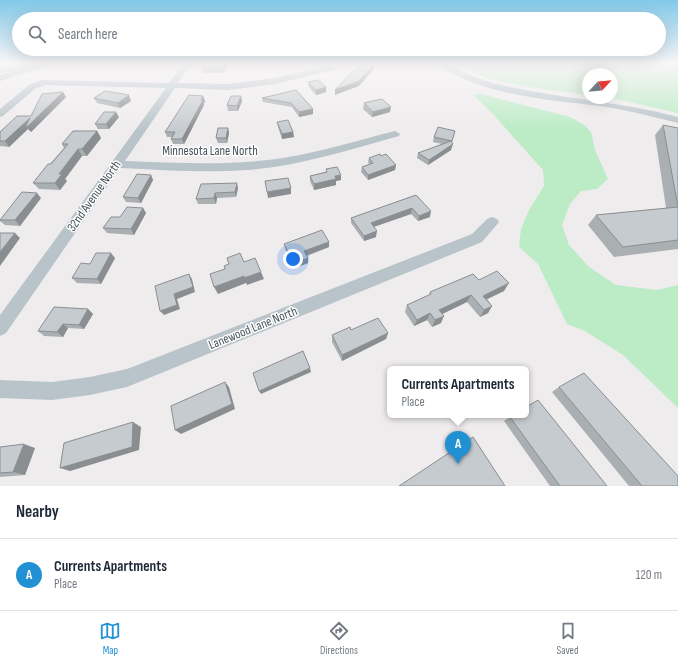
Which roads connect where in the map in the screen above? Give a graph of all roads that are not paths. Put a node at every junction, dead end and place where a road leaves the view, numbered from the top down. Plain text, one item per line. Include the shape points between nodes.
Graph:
1 (35, 86) edge
2 (162, 86) edge
3 (172, 86) junction
4 (246, 86) edge
5 (495, 86) edge
6 (0, 114) edge
7 (678, 120) edge
8 (395, 134) dead end
9 (117, 164) junction
10 (492, 222) dead end
11 (0, 328) edge
12 (0, 389) edge

1 - 6 street
2 - 3 street
3 - 4 street
3 - 9 street, 32nd Avenue North
5 - 7 street via 620,106
8 - 9 street, Minnesota Lane North via 321,154 267,164 202,167
9 - 11 street, 32nd Avenue North
10 - 12 street, Lanewood Lane North via 477,238 127,378 52,391

